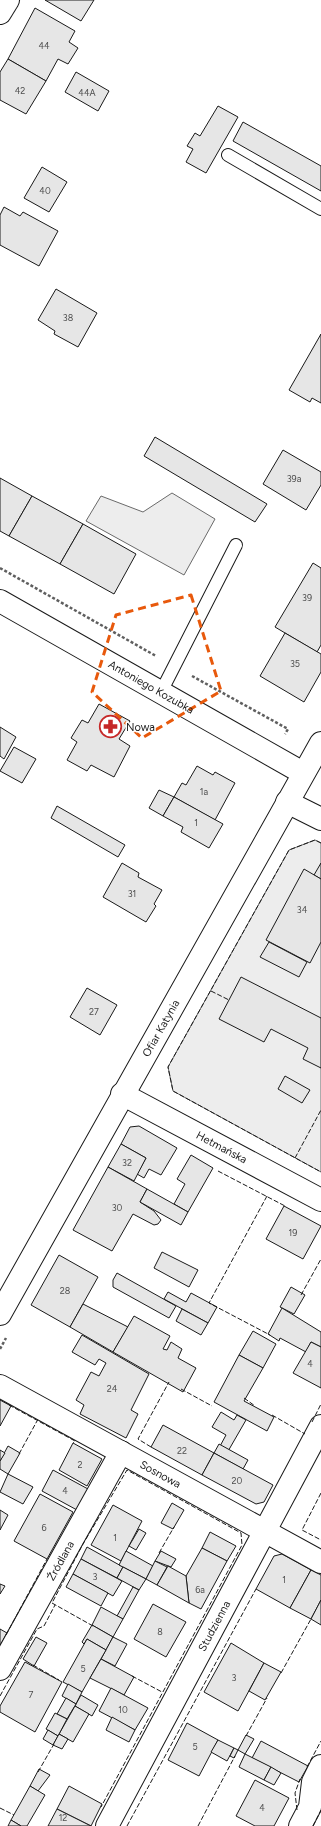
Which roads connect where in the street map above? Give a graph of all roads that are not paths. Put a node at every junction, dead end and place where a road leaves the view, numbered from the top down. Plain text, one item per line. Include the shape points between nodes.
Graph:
1 (8, 0) edge
2 (0, 13) edge
3 (228, 154) dead end
4 (321, 209) edge
5 (236, 545) dead end
6 (0, 601) edge
7 (161, 692) junction
8 (321, 743) edge
9 (303, 773) junction
10 (287, 802) junction
11 (321, 819) edge
12 (122, 1094) junction
13 (321, 1200) edge
14 (0, 1314) edge
15 (0, 1386) edge
16 (321, 1426) edge
17 (121, 1452) junction
18 (265, 1531) junction
19 (321, 1562) edge
20 (0, 1669) edge
21 (321, 1766) edge
22 (107, 1826) edge
23 (300, 1826) edge

1 - 2 street
3 - 4 lane
5 - 7 lane
6 - 7 street, Antoniego Kozubka
7 - 9 street, Antoniego Kozubka
8 - 9 street, Ofiar Katynia
9 - 10 street, Ofiar Katynia
10 - 11 street
10 - 12 street, Ofiar Katynia
12 - 13 street, Hetmańska
12 - 14 street, Ofiar Katynia
15 - 17 street, Sosnowa
16 - 18 street, Studzienna
17 - 18 street, Sosnowa
17 - 20 street, Źródlana
18 - 19 street, Sosnowa
18 - 22 street, Studzienna
21 - 23 street via 313,1782 310,1807

